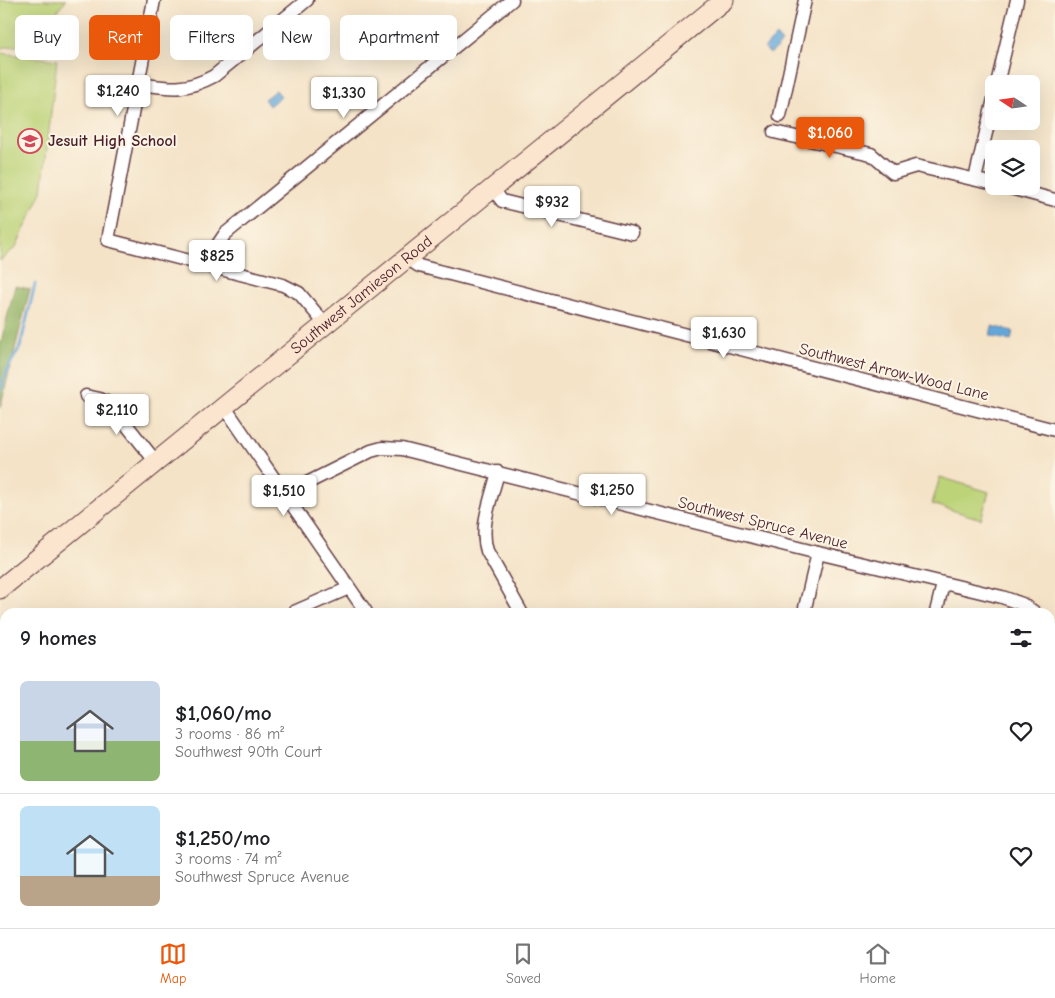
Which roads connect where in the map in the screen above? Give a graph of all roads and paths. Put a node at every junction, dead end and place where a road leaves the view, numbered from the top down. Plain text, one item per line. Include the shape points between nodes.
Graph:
1 (154, 0) edge
2 (307, 0) edge
3 (512, 0) edge
4 (724, 0) edge
5 (805, 0) edge
6 (1017, 0) edge
7 (999, 75) edge
8 (138, 84) junction
9 (780, 116) dead end
10 (987, 130) edge
11 (774, 132) dead end
12 (975, 179) junction
13 (985, 182) edge
14 (493, 189) junction
15 (1036, 195) edge
16 (1055, 200) edge
17 (632, 233) dead end
18 (408, 259) junction
19 (204, 264) junction
20 (326, 325) junction
21 (86, 396) dead end
22 (224, 406) junction
23 (1055, 430) edge
24 (156, 462) junction
25 (498, 472) junction
26 (285, 494) junction
27 (818, 553) junction
28 (943, 584) junction
29 (349, 588) junction
30 (0, 589) edge
31 (303, 608) edge
32 (363, 608) edge
33 (519, 608) edge
34 (805, 608) edge
35 (937, 608) edge
36 (1028, 608) edge

1 - 8 street
2 - 8 street via 214,76 199,84 185,88
3 - 19 street via 225,234
4 - 14 street, Southwest Jamieson Road
5 - 9 street
6 - 7 street
8 - 19 street via 108,240
10 - 12 street
11 - 12 street via 871,154 893,173 916,166
12 - 13 street
14 - 17 street via 502,201
14 - 18 street, Southwest Jamieson Road
15 - 16 street
18 - 20 street, Southwest Jamieson Road
18 - 23 street, Southwest Arrow-Wood Lane via 419,266
19 - 20 street via 283,285 299,293
20 - 22 street, Southwest Jamieson Road
21 - 24 street via 110,404
22 - 24 street, Southwest Jamieson Road
22 - 26 street
24 - 30 street, Southwest Jamieson Road
25 - 26 street, Southwest Spruce Avenue via 402,449 382,448
25 - 27 street, Southwest Spruce Avenue
25 - 33 street via 484,542
26 - 29 street
27 - 28 street, Southwest Spruce Avenue
27 - 34 street
28 - 35 street
28 - 36 street, Southwest Spruce Avenue via 1002,597
29 - 31 street
29 - 32 street

